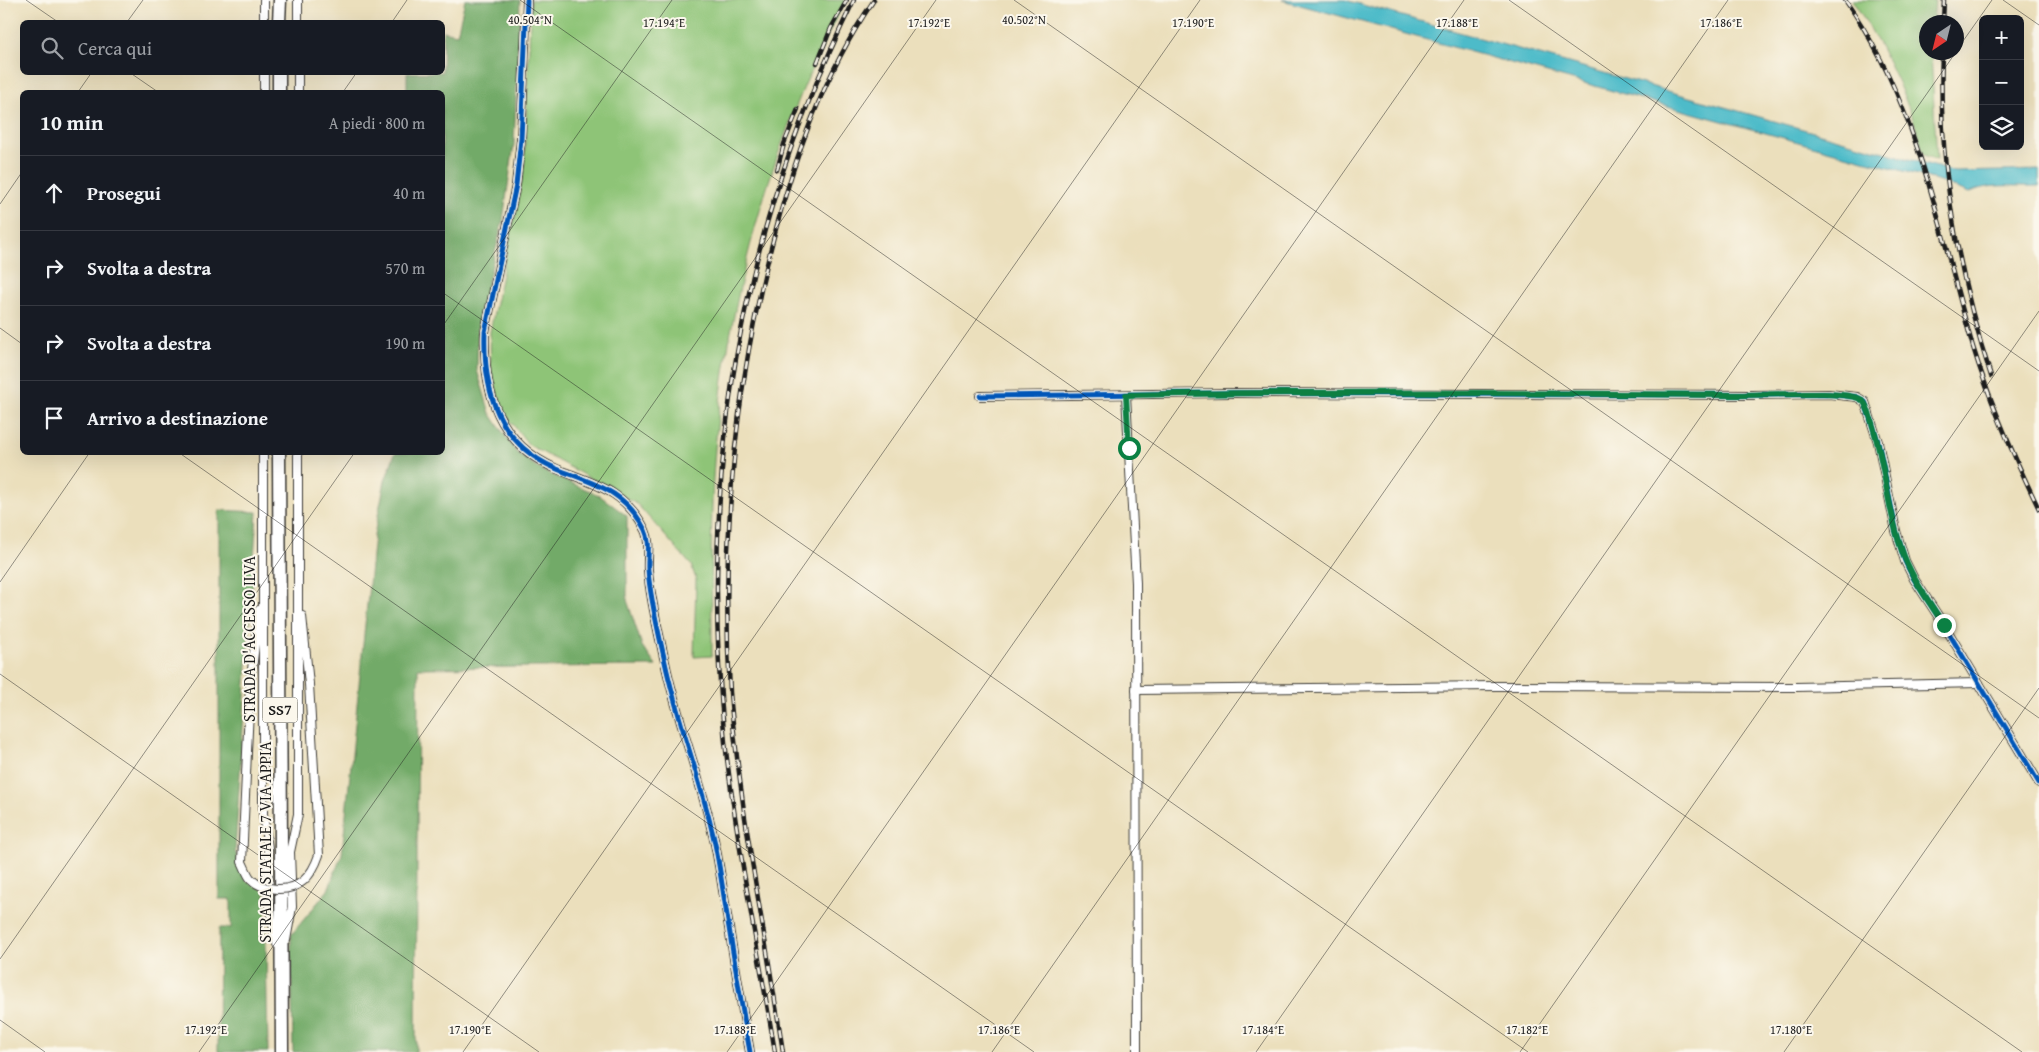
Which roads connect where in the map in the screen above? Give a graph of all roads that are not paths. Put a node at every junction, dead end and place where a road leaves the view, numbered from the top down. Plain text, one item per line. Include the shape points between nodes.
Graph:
1 (264, 0) edge
2 (280, 0) edge
3 (298, 0) edge
4 (527, 0) edge
5 (264, 20) edge
6 (280, 20) edge
7 (298, 20) edge
8 (264, 75) edge
9 (279, 75) edge
10 (298, 75) edge
11 (264, 90) edge
12 (279, 90) edge
13 (298, 90) edge
14 (1126, 395) junction
15 (980, 396) dead end
16 (263, 455) edge
17 (280, 455) edge
18 (298, 455) edge
19 (298, 572) junction
20 (263, 574) junction
21 (1979, 683) junction
22 (1136, 690) junction
23 (2039, 783) edge
24 (282, 967) junction
25 (282, 1052) edge
26 (750, 1052) edge
27 (1136, 1052) edge

1 - 5 street
2 - 6 main road
3 - 7 street
4 - 26 street via 516,185 485,332 489,390 493,405 521,447 544,463 610,491 630,507 646,532 648,570 665,664 713,831
8 - 11 street
9 - 12 main road
10 - 13 street
14 - 15 street
14 - 21 street via 1857,396 1864,402 1878,442 1905,561
14 - 22 street via 1136,574
16 - 20 street, STRADA D'ACCESSO ILVA
17 - 24 main road, STRADA STATALE 7 VIA APPIA / SS7
18 - 19 street
19 - 20 street, bridge via 309,684 319,855 305,880 290,889 264,888 250,879 242,862 250,687
19 - 24 street via 298,814 290,852 292,907
20 - 24 street, STRADA D'ACCESSO ILVA via 263,814 268,848 269,906
21 - 22 street
21 - 23 street
22 - 27 street
24 - 25 main road, STRADA STATALE 7 VIA APPIA / SS7

